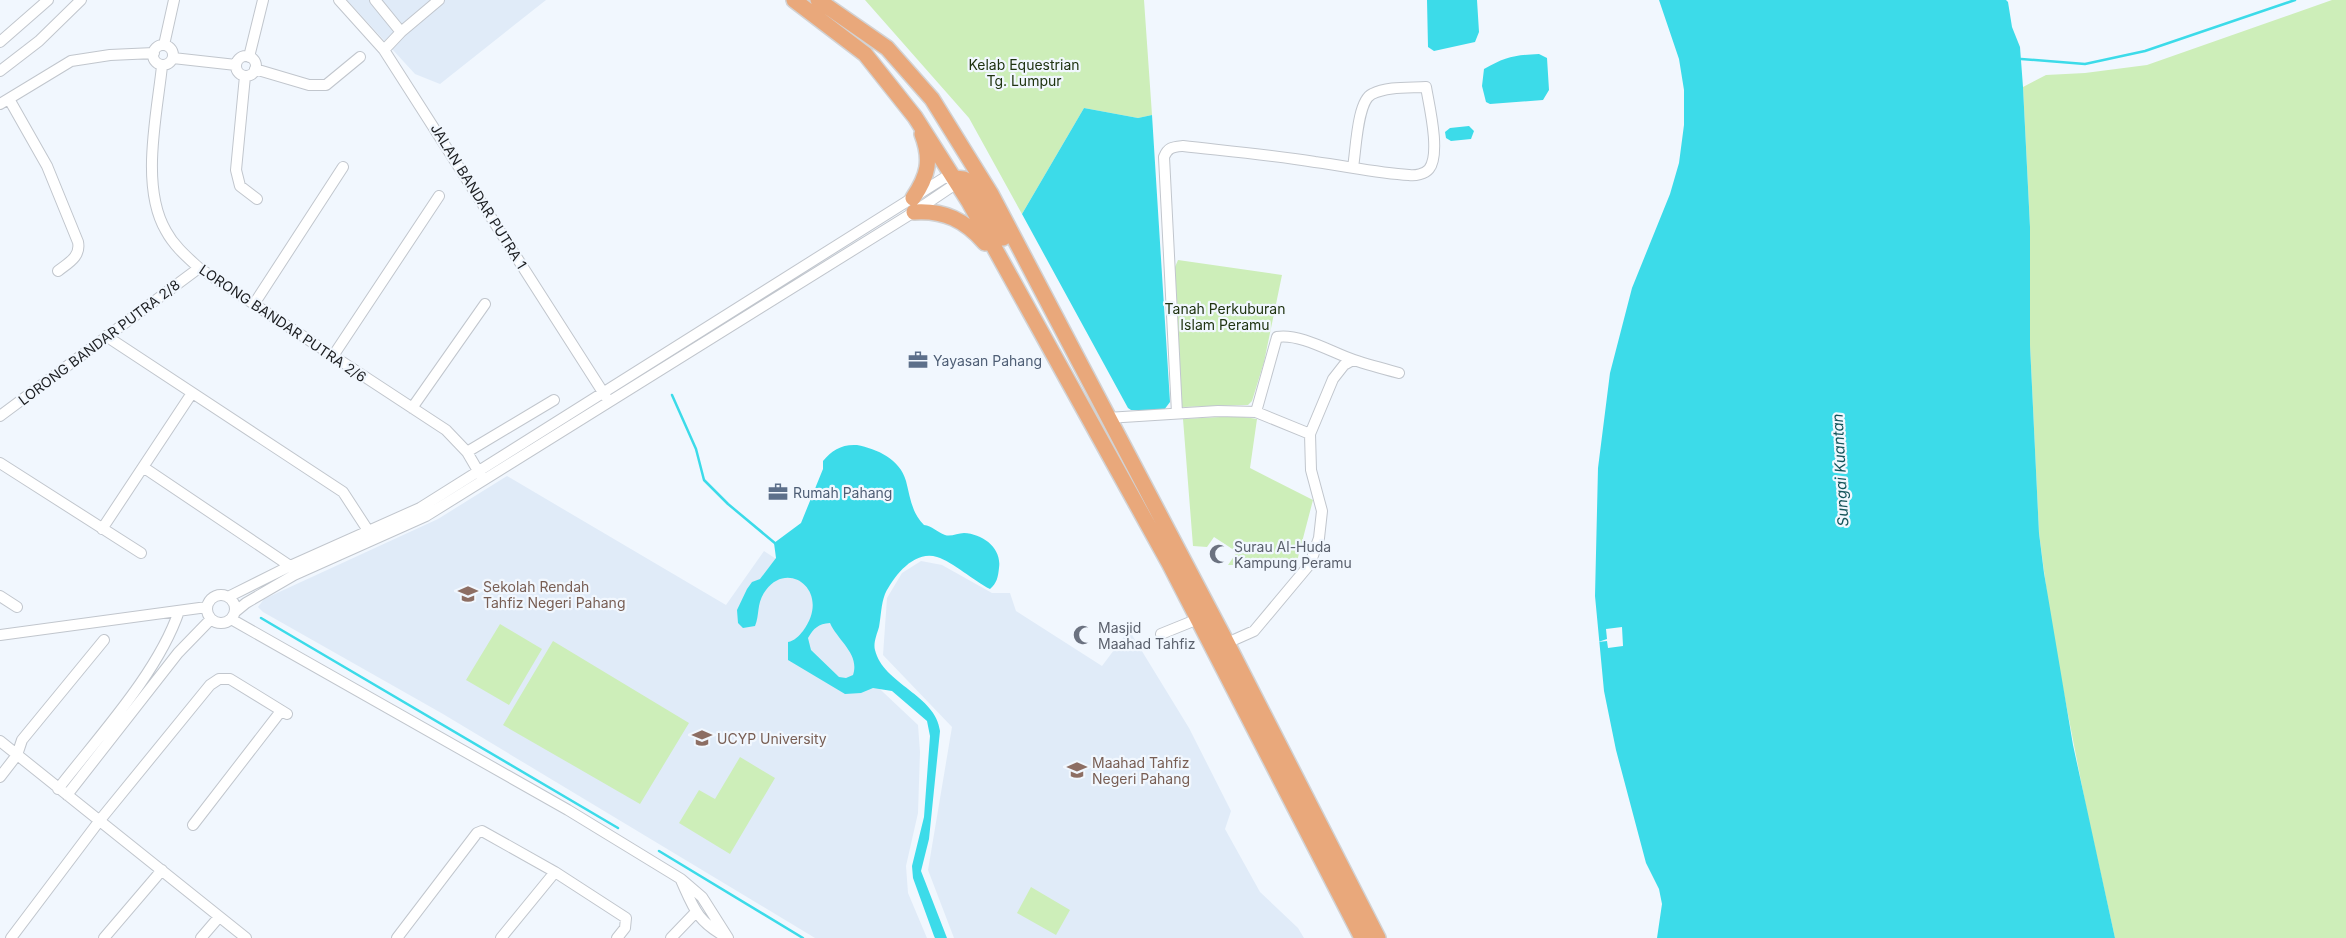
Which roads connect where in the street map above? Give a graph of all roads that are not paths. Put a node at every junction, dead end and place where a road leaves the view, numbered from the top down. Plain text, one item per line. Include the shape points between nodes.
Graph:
1 (48, 0) edge
2 (81, 0) edge
3 (174, 0) edge
4 (263, 0) edge
5 (339, 0) edge
6 (375, 0) edge
7 (440, 0) edge
8 (794, 0) edge
9 (818, 0) edge
10 (401, 32) junction
11 (873, 39) junction
12 (0, 42) edge
13 (164, 45) junction
14 (384, 50) junction
15 (154, 53) junction
16 (249, 57) junction
17 (360, 57) dead end
18 (173, 58) junction
19 (236, 65) junction
20 (162, 66) junction
21 (255, 69) junction
22 (0, 71) edge
23 (245, 76) junction
24 (4, 102) edge
25 (915, 117) junction
26 (1353, 167) junction
27 (342, 168) dead end
28 (955, 178) junction
29 (439, 196) dead end
30 (257, 199) dead end
31 (913, 205) junction
32 (1005, 267) junction
33 (199, 268) junction
34 (58, 271) dead end
35 (1042, 292) junction
36 (254, 304) junction
37 (485, 304) dead end
38 (106, 336) junction
39 (333, 356) junction
40 (1353, 360) junction
41 (1399, 373) dead end
42 (192, 393) junction
43 (606, 396) junction
44 (554, 400) dead end
45 (412, 408) junction
46 (1256, 412) junction
47 (1177, 413) junction
48 (0, 416) edge
49 (1107, 418) junction
50 (1310, 434) junction
51 (468, 452) junction
52 (0, 463) edge
53 (143, 467) junction
54 (480, 476) junction
55 (102, 529) junction
56 (369, 530) junction
57 (374, 540) junction
58 (140, 553) dead end
59 (290, 566) junction
60 (0, 596) edge
61 (228, 597) junction
62 (17, 607) dead end
63 (207, 607) junction
64 (179, 611) junction
65 (233, 616) junction
66 (211, 619) junction
67 (1198, 619) junction
68 (1161, 634) dead end
69 (0, 635) edge
70 (104, 640) dead end
71 (1227, 643) junction
72 (0, 741) edge
73 (17, 756) junction
74 (0, 777) edge
75 (58, 789) junction
76 (67, 795) junction
77 (100, 820) junction
78 (193, 825) dead end
79 (162, 870) junction
80 (556, 872) junction
81 (681, 879) junction
82 (695, 913) junction
83 (219, 917) junction
84 (10, 938) edge
85 (104, 938) edge
86 (201, 938) edge
87 (246, 938) edge
88 (397, 938) edge
89 (501, 938) edge
90 (617, 938) edge
91 (671, 938) edge
92 (728, 938) edge
93 (1362, 938) edge
94 (1378, 938) edge

1 - 12 street
2 - 22 street via 39,41
3 - 13 street
4 - 16 street
5 - 14 street, JALAN BANDAR PUTRA 1
6 - 10 street
7 - 10 street
8 - 25 highway via 865,54
9 - 11 highway
10 - 14 street
11 - 28 highway via 880,55 924,105 956,154
11 - 35 highway via 887,48 932,99 991,194
13 - 15 street
13 - 18 street via 172,49
14 - 43 street, JALAN BANDAR PUTRA 1
15 - 20 street via 154,60
15 - 24 street via 71,61
16 - 19 street via 239,59
16 - 21 street via 254,60
17 - 21 street via 326,85 309,85
18 - 19 street
18 - 20 street
19 - 23 street via 239,73
20 - 33 street, LORONG BANDAR PUTRA 2/6 via 152,173 156,204 165,230
21 - 23 street
23 - 30 street via 236,170 240,186
24 - 34 street via 47,166 78,242 80,249 76,256
25 - 28 highway
25 - 31 highway via 928,160 924,182
26 - 26 street via 1410,176 1429,170 1434,147 1426,87 1389,90 1365,99
26 - 47 street via 1183,146 1167,151 1164,157
27 - 36 street
28 - 31 street via 951,187
28 - 32 highway
28 - 35 highway via 973,185 1028,283
29 - 39 street
31 - 32 highway via 958,219 972,229
31 - 43 street
32 - 67 highway
33 - 36 street, LORONG BANDAR PUTRA 2/6
33 - 38 street, LORONG BANDAR PUTRA 2/8
35 - 49 highway
36 - 39 street, LORONG BANDAR PUTRA 2/6
37 - 45 street
38 - 42 street
38 - 48 street, LORONG BANDAR PUTRA 2/8
39 - 45 street, LORONG BANDAR PUTRA 2/6
40 - 41 street
40 - 46 street via 1295,338 1277,337
40 - 50 street via 1344,365 1333,379
42 - 53 street
42 - 56 street via 343,492
43 - 54 street
44 - 51 street
45 - 51 street, LORONG BANDAR PUTRA 2/6 via 446,430
46 - 47 street
46 - 50 street
47 - 49 street
49 - 71 highway
50 - 71 street via 1311,470 1322,511 1314,555 1262,623 1248,635
51 - 54 street, LORONG BANDAR PUTRA 2/6
52 - 55 street
53 - 55 street
53 - 59 street
54 - 56 street via 420,508
54 - 57 street via 426,516
55 - 58 street
56 - 57 street
56 - 59 street
57 - 65 street via 294,575 246,603
59 - 61 street
60 - 62 street
61 - 63 street via 215,596
61 - 65 street via 234,604
63 - 64 street
63 - 66 street
64 - 69 street
64 - 75 street via 173,630 152,667
65 - 66 street via 218,623
65 - 81 street
66 - 76 street via 178,653
67 - 68 street
67 - 93 highway
70 - 73 street via 22,740
71 - 94 highway
72 - 73 street
73 - 74 street
73 - 75 street
75 - 76 street
76 - 77 street
77 - 78 street via 210,685 219,679 230,679 284,712
77 - 79 street
77 - 84 street
79 - 83 street
79 - 85 street
80 - 88 street via 482,831 477,833
80 - 89 street
80 - 90 street via 626,918 625,928
81 - 82 street
81 - 92 street via 702,897
82 - 91 street
82 - 92 street
83 - 86 street
83 - 87 street

